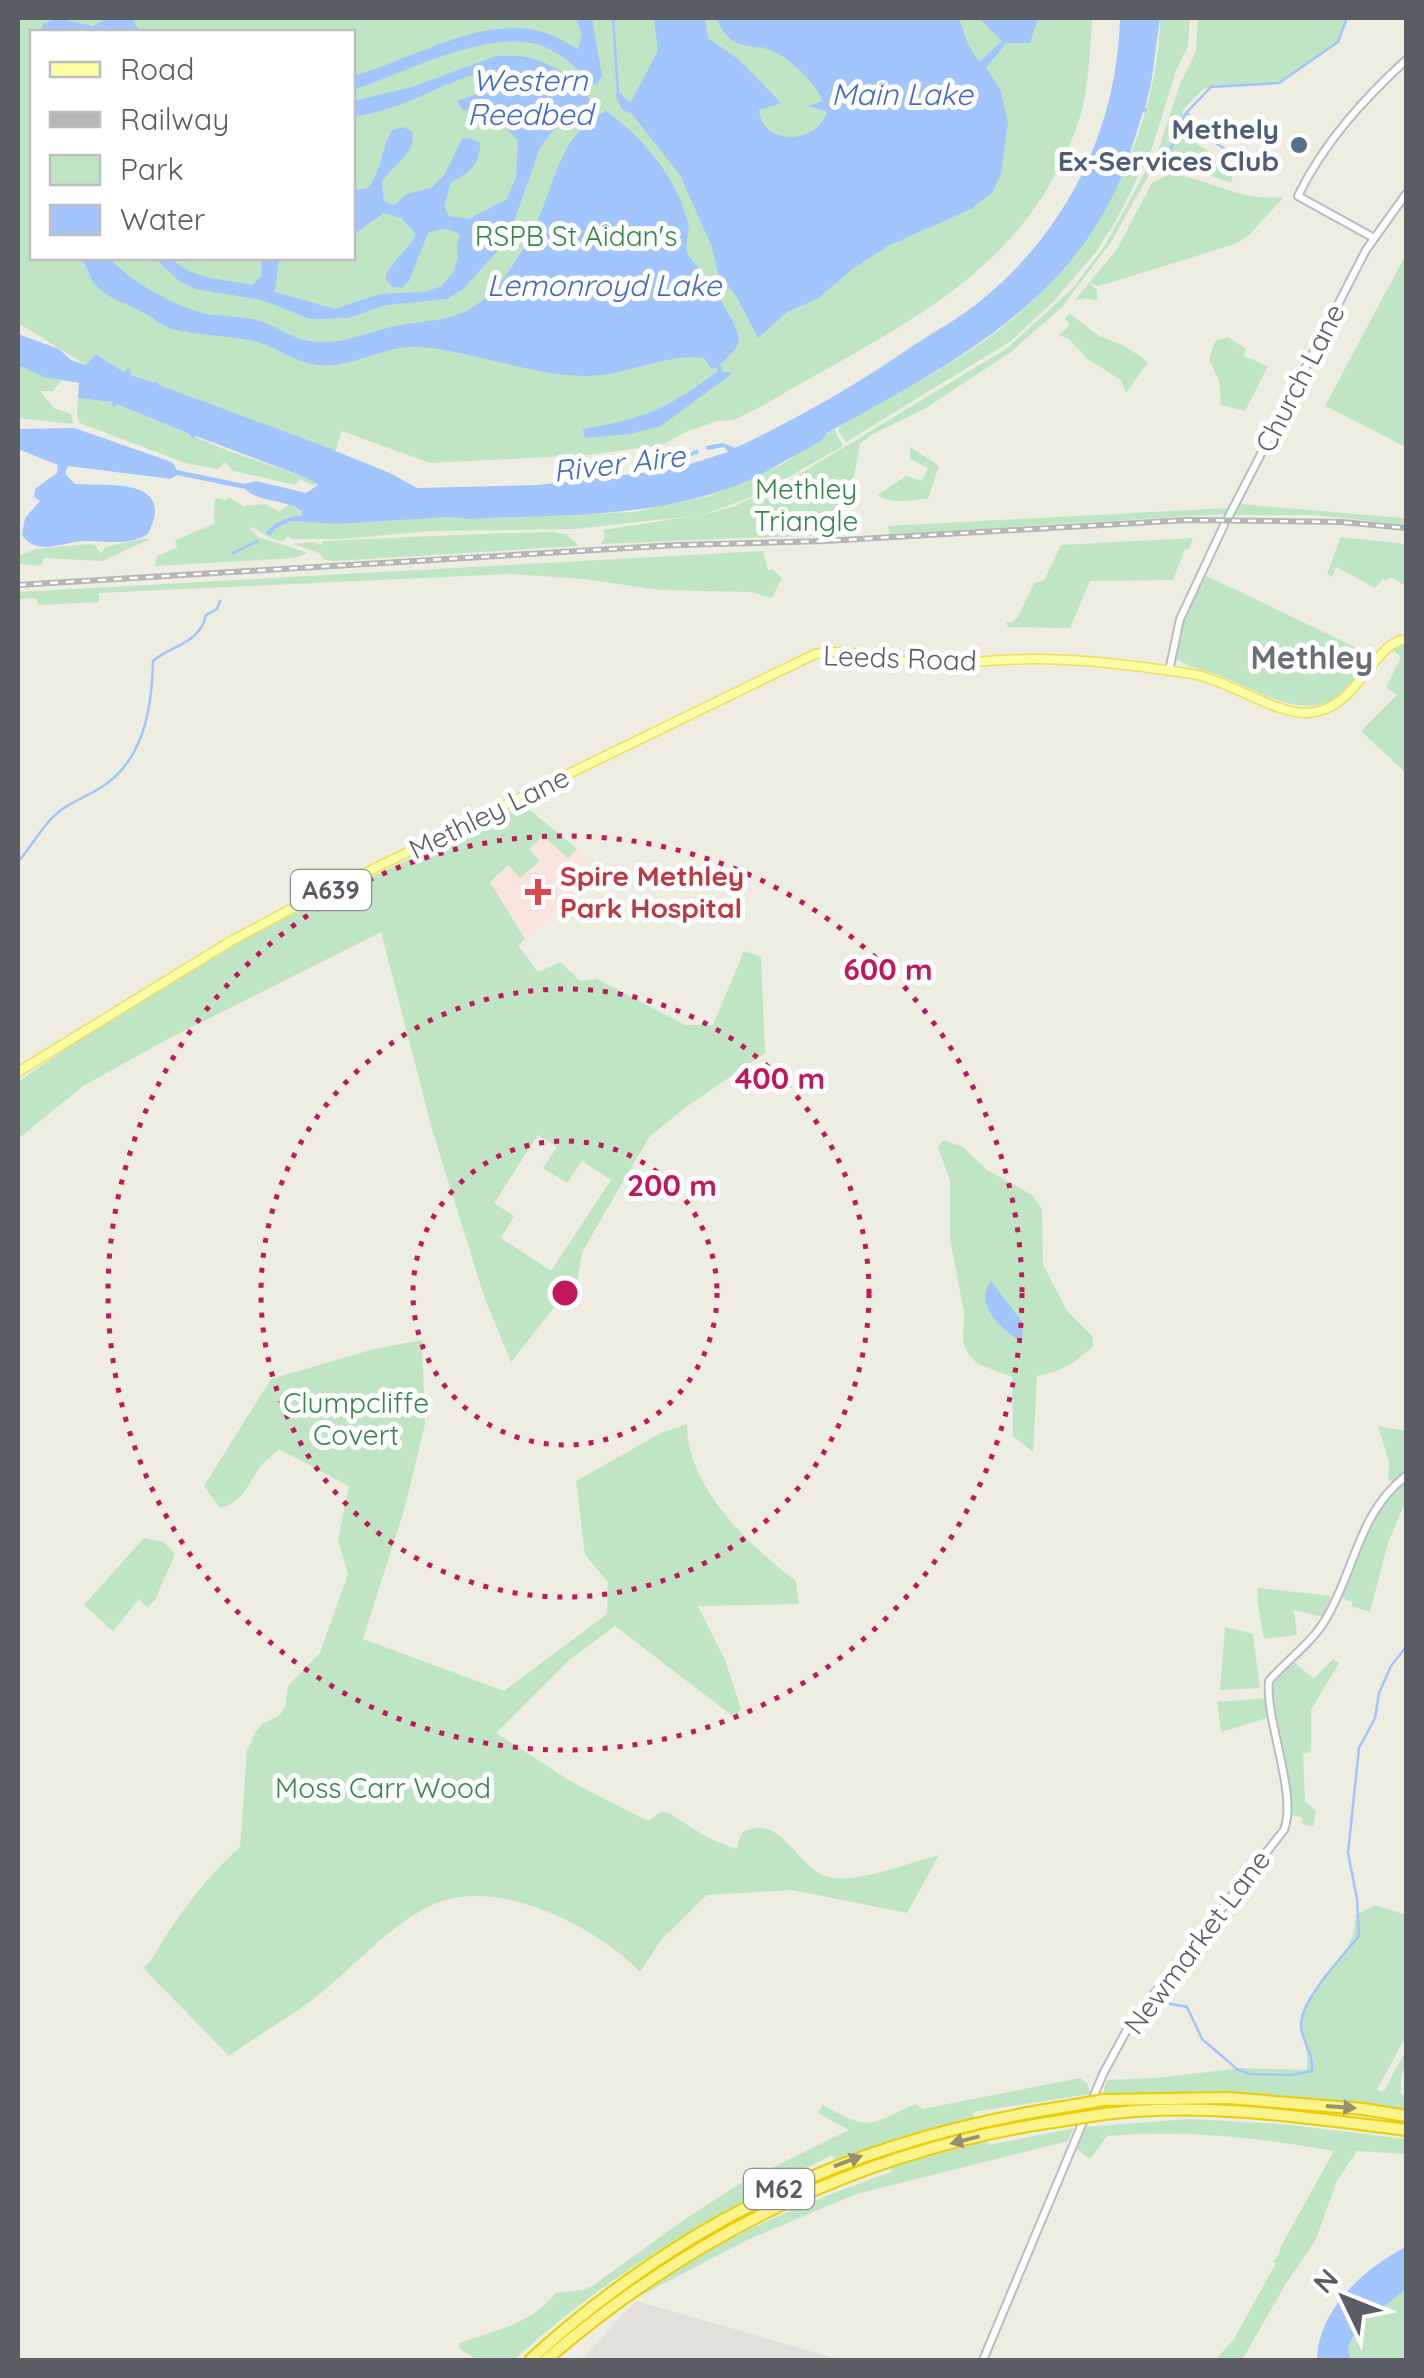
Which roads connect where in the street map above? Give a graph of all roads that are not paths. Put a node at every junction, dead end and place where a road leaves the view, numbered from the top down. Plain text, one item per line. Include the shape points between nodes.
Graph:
1 (1406, 60) edge
2 (1406, 194) edge
3 (1374, 238) junction
4 (1406, 639) edge
5 (1169, 672) junction
6 (703, 708) joint
7 (18, 1072) edge
8 (1406, 1476) edge
9 (1406, 2116) edge
10 (1406, 2130) edge
11 (530, 2360) edge
12 (546, 2360) edge
13 (983, 2360) edge

1 - 3 main road via 1363,99 1298,196
2 - 3 main road, Church Lane
3 - 5 main road, Church Lane via 1180,619
4 - 5 main road, A639 via 1390,644 1340,701 1310,713 1211,679
5 - 6 main road, Leeds Road / A639 via 1038,659 914,663 828,651
6 - 7 main road, Methley Lane / A639 via 231,941
8 - 13 main road, Newmarket Lane via 1360,1535 1326,1619 1270,1681 1284,1830 1130,2024
11 -> 9 highway, M62, bridge via 614,2289 765,2196 961,2126 1104,2100 1228,2098
10 -> 12 highway, M62, bridge via 1263,2112 1158,2110 968,2139 894,2160 723,2233 636,2288

